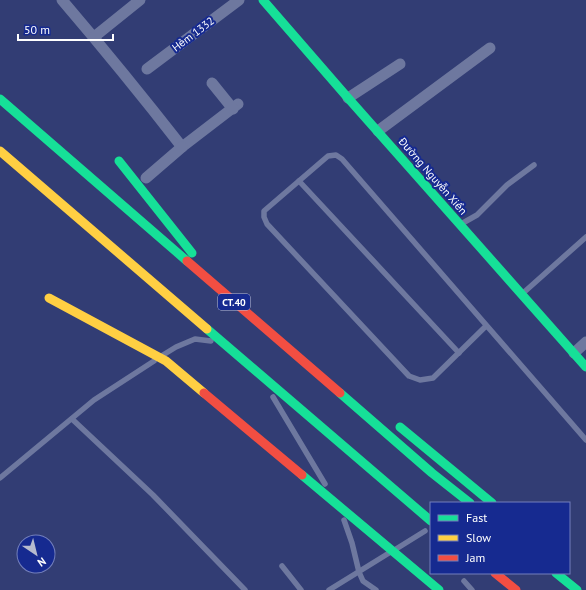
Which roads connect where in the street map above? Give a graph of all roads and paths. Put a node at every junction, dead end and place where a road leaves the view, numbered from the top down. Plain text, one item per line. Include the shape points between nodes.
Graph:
1 (62, 0) edge
2 (140, 0) edge
3 (239, 0) edge
4 (263, 0) edge
5 (94, 37) junction
6 (490, 48) dead end
7 (400, 64) dead end
8 (147, 69) dead end
9 (212, 83) dead end
10 (348, 98) junction
11 (0, 99) edge
12 (378, 131) junction
13 (182, 147) junction
14 (0, 150) edge
15 (119, 161) dead end
16 (534, 165) dead end
17 (146, 178) dead end
18 (299, 181) junction
19 (460, 225) junction
20 (586, 236) edge
21 (198, 258) dead end
22 (521, 295) junction
23 (49, 298) dead end
24 (486, 326) junction
25 (586, 342) edge
26 (459, 353) junction
27 (574, 353) junction
28 (586, 366) edge
29 (72, 419) junction
30 (394, 421) dead end
31 (586, 440) edge
32 (0, 478) edge
33 (469, 502) edge
34 (491, 502) edge
35 (430, 520) edge
36 (425, 531) dead end
37 (282, 566) dead end
38 (359, 572) junction
39 (496, 574) edge
40 (557, 574) edge
41 (464, 582) dead end
42 (245, 590) edge
43 (301, 590) edge
44 (329, 590) edge
45 (376, 590) edge
46 (439, 590) edge
47 (472, 590) edge
48 (516, 590) edge
49 (577, 590) edge

1 - 5 street
2 - 5 street
3 - 8 street, Hẻm 1332
4 - 10 main road, Đường Nguyễn Xiển
5 - 13 street
6 - 12 street
7 - 10 street
9 - 13 street via 235,107
10 - 12 main road, Đường Nguyễn Xiển
11 - 33 main road, CT.40
12 - 19 main road, Đường Nguyễn Xiển
13 - 17 street
14 - 35 main road
15 - 21 main road
16 - 19 lane via 507,185 477,214
18 - 24 lane via 328,156 336,155 342,159
18 - 26 lane
18 - 26 lane via 264,211 267,224 409,376 420,380 433,378
19 - 22 main road, Đường Nguyễn Xiển
20 - 22 lane
22 - 27 main road, Đường Nguyễn Xiển
23 - 46 main road, bridge via 166,361
24 - 26 lane
24 - 31 lane
25 - 27 street
27 - 28 main road, Đường Nguyễn Xiển
29 - 32 lane
29 - 38 lane via 94,400 176,347 195,339 217,341 254,371 276,402 343,515
29 - 42 lane via 153,495
30 - 34 main road
36 - 38 lane
37 - 43 lane
38 - 44 lane
38 - 45 lane via 363,581
39 - 48 main road
40 - 49 main road
41 - 47 lane

